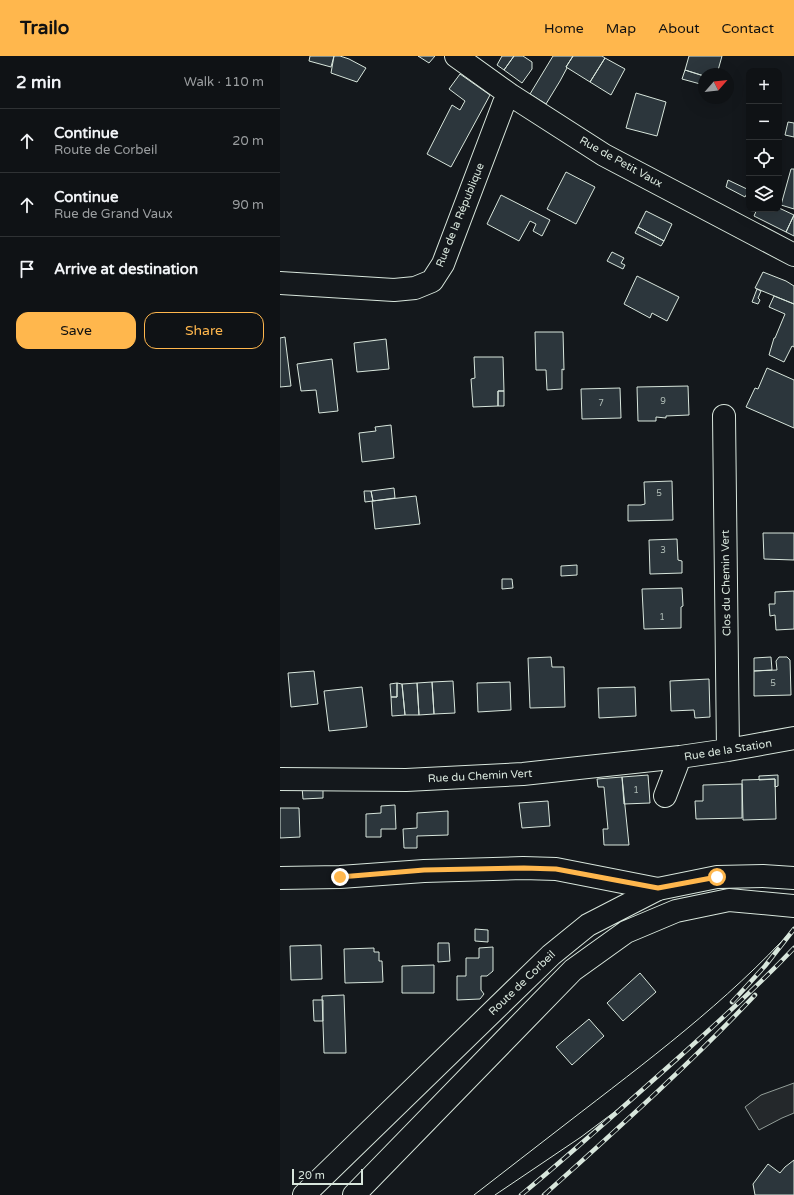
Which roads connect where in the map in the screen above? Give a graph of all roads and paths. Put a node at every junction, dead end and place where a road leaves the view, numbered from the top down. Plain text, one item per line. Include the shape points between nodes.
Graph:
1 (456, 56) edge
2 (509, 94) junction
3 (794, 255) edge
4 (280, 283) edge
5 (724, 416) dead end
6 (794, 738) edge
7 (728, 750) junction
8 (680, 757) junction
9 (280, 779) edge
10 (665, 796) dead end
11 (280, 878) edge
12 (794, 878) edge
13 (658, 888) junction
14 (794, 906) edge
15 (304, 1195) edge
16 (354, 1195) edge

1 - 2 street, Rue de Petit Vaux
2 - 3 street, Rue de Petit Vaux via 604,155
2 - 4 street, Rue de la République via 443,264 432,281 415,288 394,290
5 - 7 street, Clos du Chemin Vert
6 - 7 street, Rue de la Station
7 - 8 street, Rue de la Station
8 - 9 street, Rue du Chemin Vert via 523,774 406,780
8 - 10 street, Rue de la Station
11 - 13 street via 340,877 424,870 524,868 556,869
12 - 13 street, Route de Corbeil via 717,877
13 - 15 street, Route de Corbeil via 588,925 551,955
14 - 16 street via 729,900 676,911 626,932 573,970

